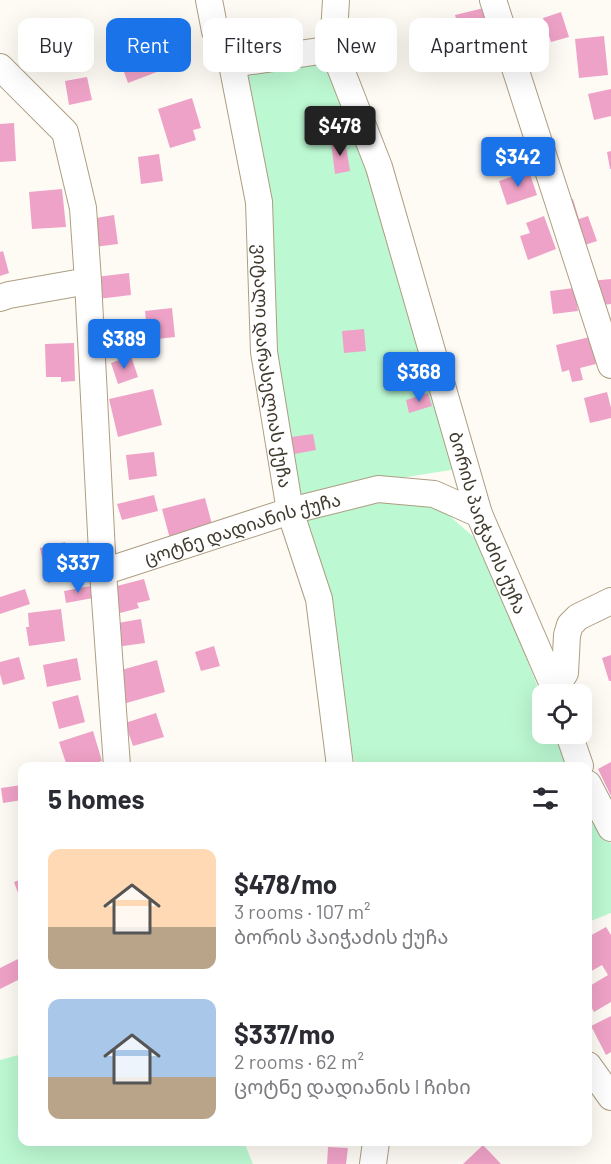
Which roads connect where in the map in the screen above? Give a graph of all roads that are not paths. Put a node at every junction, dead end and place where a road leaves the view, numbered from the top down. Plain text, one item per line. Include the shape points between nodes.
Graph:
1 (209, 0) edge
2 (336, 0) edge
3 (493, 0) edge
4 (212, 18) edge
5 (335, 18) edge
6 (0, 67) edge
7 (234, 72) edge
8 (342, 72) edge
9 (88, 281) junction
10 (0, 298) edge
11 (611, 366) edge
12 (290, 511) junction
13 (479, 514) junction
14 (103, 572) junction
15 (611, 601) edge
16 (553, 684) edge
17 (560, 684) edge
18 (572, 744) edge
19 (117, 762) edge
20 (339, 762) edge
21 (579, 762) edge
22 (592, 792) edge
23 (611, 828) edge
24 (592, 1071) edge
25 (611, 1097) edge
26 (375, 1146) edge
27 (373, 1164) edge

1 - 4 street, ვიტალი დარასელიას ქუჩა
2 - 5 street, ბორის პაიჭაძის ქუჩა
3 - 11 street
6 - 9 street via 65,132 83,208
7 - 12 street, ვიტალი დარასელიას ქუჩა via 259,202 264,352
8 - 13 street, ბორის პაიჭაძის ქუჩა via 379,167
9 - 10 street
9 - 14 street
12 - 13 street, ცოტნე დადიანის ქუჩა via 378,489 434,494
12 - 14 street, ცოტნე დადიანის ქუჩა
12 - 20 street, ვიტალი დარასელიას ქუჩა via 319,599
13 - 16 street, ბორის პაიჭაძის ქუჩა
14 - 19 street
15 - 17 street via 570,625 565,673
18 - 21 street
22 - 23 street
24 - 25 street
26 - 27 street

